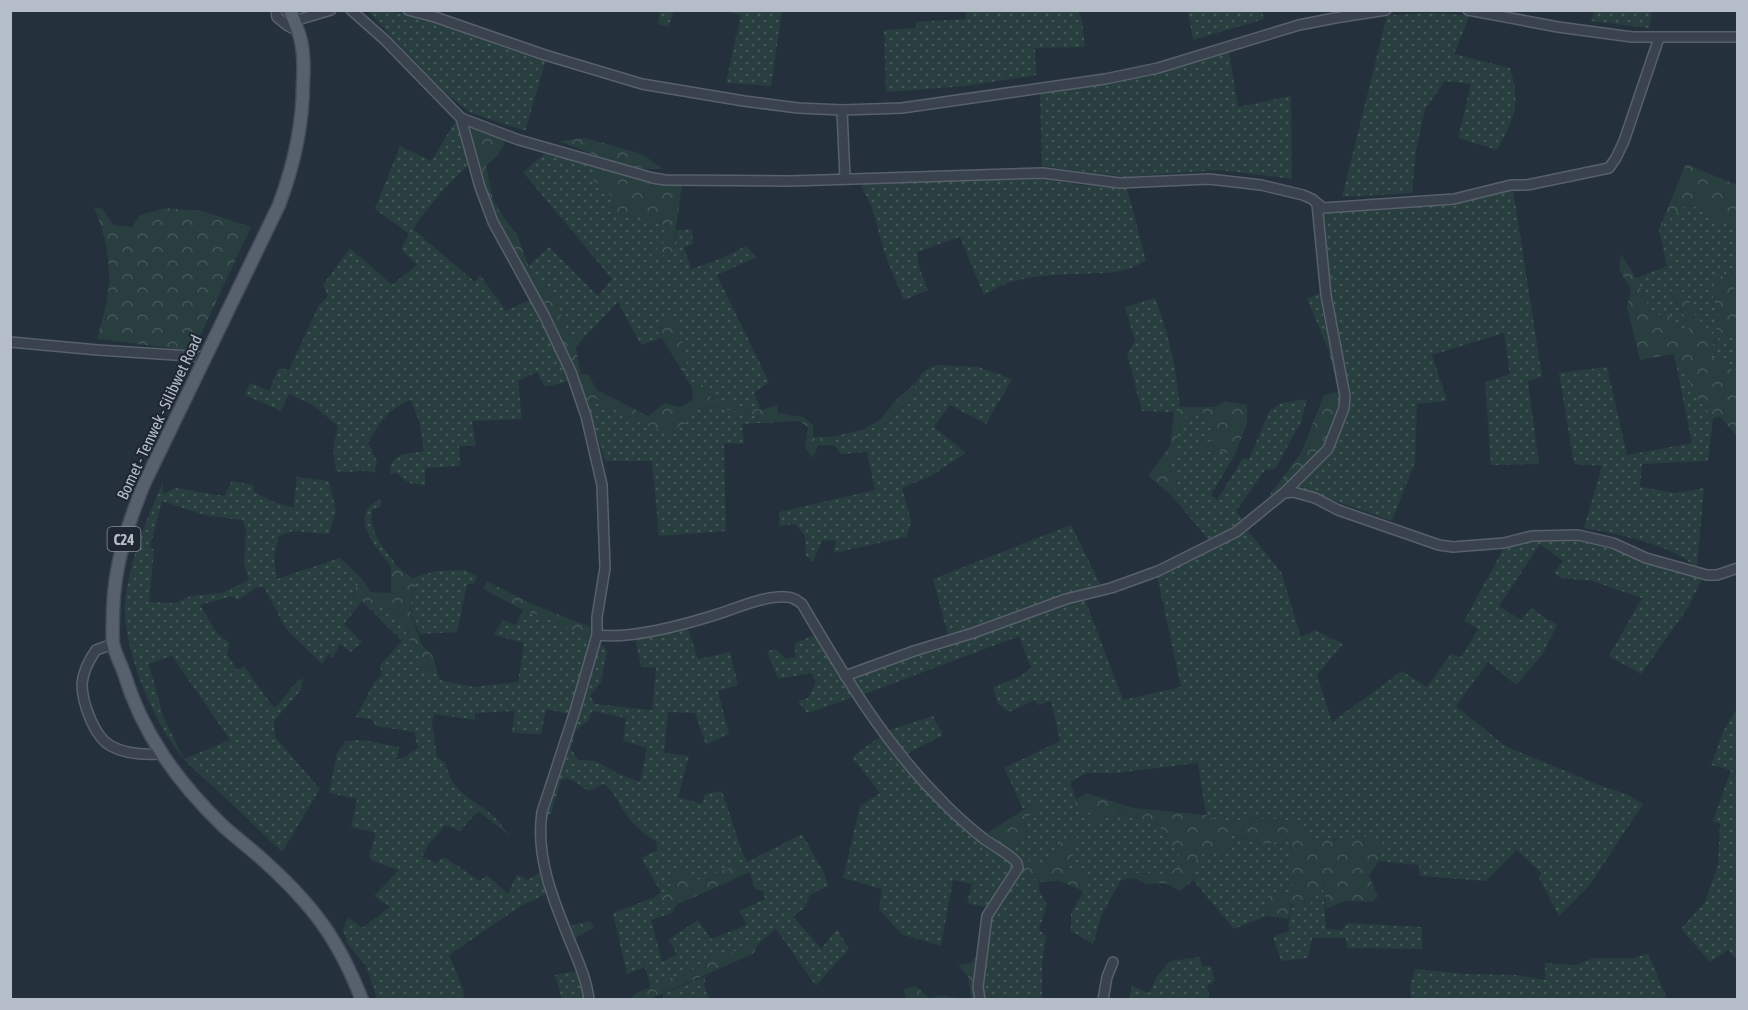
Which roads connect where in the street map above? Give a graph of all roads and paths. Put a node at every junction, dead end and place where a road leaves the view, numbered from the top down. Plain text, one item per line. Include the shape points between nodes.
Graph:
1 (276, 10) edge
2 (331, 10) edge
3 (351, 10) edge
4 (408, 10) edge
5 (1386, 10) edge
6 (1468, 10) edge
7 (294, 21) edge
8 (1737, 37) edge
9 (1659, 38) junction
10 (842, 110) junction
11 (461, 118) junction
12 (844, 178) junction
13 (1317, 204) junction
14 (10, 342) edge
15 (206, 357) junction
16 (1284, 493) junction
17 (1737, 568) edge
18 (597, 635) junction
19 (114, 644) junction
20 (845, 676) junction
21 (161, 754) junction
22 (1113, 962) dead end
23 (362, 999) edge
24 (589, 999) edge
25 (980, 999) edge
26 (1103, 999) edge

1 - 7 street via 277,17 288,26
2 - 7 street
3 - 11 street
4 - 10 street via 642,84 744,101
5 - 10 street via 1299,25 1158,68 1105,79 902,108
6 - 9 street via 1599,33
7 - 15 main road, Bomet - Tenwek - Silibwet Road / C24 via 304,59 299,141 279,205
8 - 9 street
9 - 13 street via 1624,141 1609,168 1455,199 1323,208
10 - 12 street
11 - 12 street via 519,140 665,180
11 - 18 street via 493,222 544,315 586,416 603,501 604,568
12 - 13 street via 1043,173 1119,183 1209,179 1261,185 1303,195
13 - 16 street via 1326,295 1344,408 1328,449
14 - 15 street
15 - 19 main road, Bomet - Tenwek - Silibwet Road / C24 via 129,521 116,571
16 - 17 street via 1297,492 1315,498 1338,510 1439,545 1464,547 1543,535 1578,536 1613,543 1646,558 1707,575
16 - 20 street via 1236,532 1158,571
18 - 20 street via 620,636 666,628 784,596 802,604
18 - 24 street via 540,829 552,895
19 - 21 main road, Bomet - Tenwek - Silibwet Road / C24 via 130,694
19 - 21 street via 96,650 86,666 82,685 90,718 109,745 144,755
20 - 25 street via 917,775 984,839 1017,863 1018,868 987,916 978,987
21 - 23 main road, Bomet - Tenwek - Silibwet Road / C24 via 193,796 284,880 323,922
22 - 26 street

